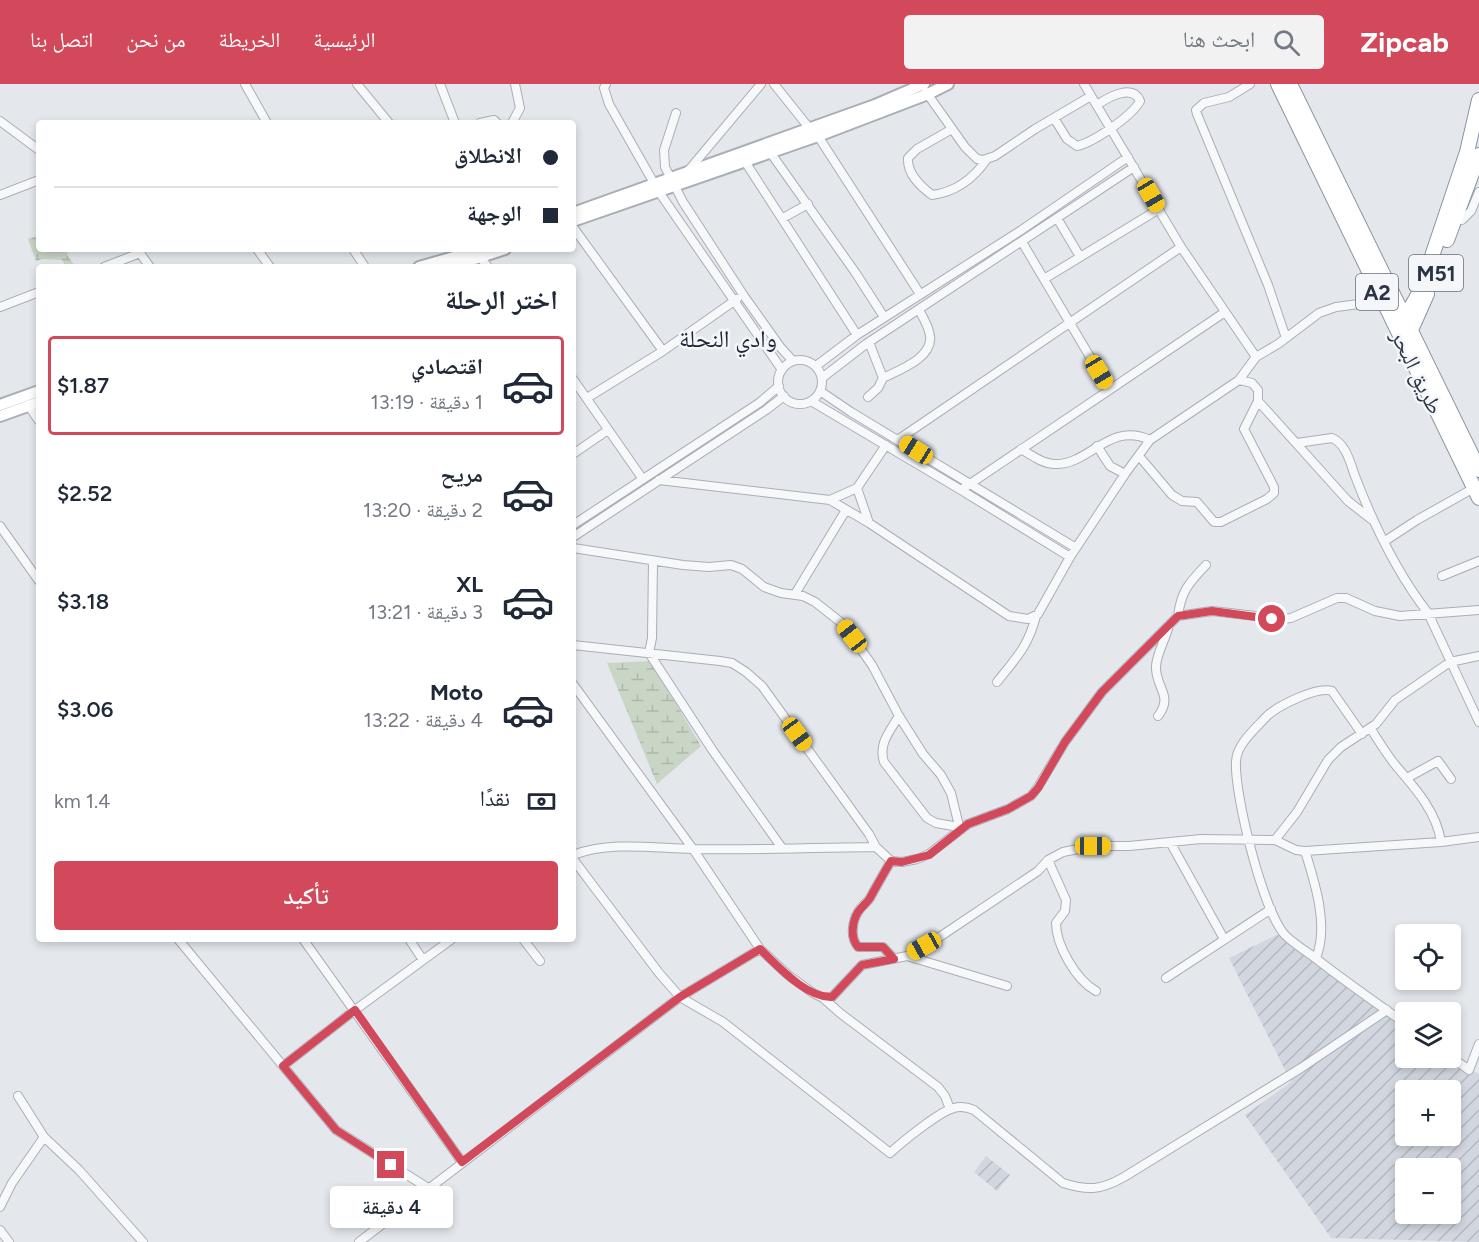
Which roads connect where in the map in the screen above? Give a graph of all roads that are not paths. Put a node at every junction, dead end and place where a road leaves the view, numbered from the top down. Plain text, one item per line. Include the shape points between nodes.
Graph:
1 (245, 84) edge
2 (357, 84) edge
3 (440, 84) edge
4 (515, 84) edge
5 (606, 84) edge
6 (761, 84) edge
7 (774, 84) edge
8 (948, 84) edge
9 (1084, 84) edge
10 (1250, 84) edge
11 (1278, 84) edge
12 (1290, 84) edge
13 (923, 87) edge
14 (1091, 96) junction
15 (1478, 104) edge
16 (1097, 105) junction
17 (676, 113) dead end
18 (1054, 118) junction
19 (265, 120) edge
20 (387, 120) edge
21 (454, 120) edge
22 (514, 120) edge
23 (0, 121) edge
24 (1110, 127) junction
25 (952, 129) junction
26 (814, 132) junction
27 (36, 148) edge
28 (770, 152) junction
29 (1479, 155) edge
30 (1128, 157) junction
31 (987, 159) junction
32 (744, 160) junction
33 (1134, 167) junction
34 (688, 171) junction
35 (36, 181) edge
36 (673, 181) junction
37 (657, 188) junction
38 (1479, 192) edge
39 (0, 195) edge
40 (808, 204) junction
41 (1159, 208) junction
42 (576, 212) edge
43 (1456, 213) junction
44 (783, 218) junction
45 (1057, 218) junction
46 (576, 220) edge
47 (576, 231) edge
48 (1022, 242) junction
49 (1181, 247) junction
50 (136, 252) edge
51 (477, 252) edge
52 (479, 252) edge
53 (1079, 255) junction
54 (110, 264) edge
55 (431, 264) edge
56 (456, 264) edge
57 (1044, 279) junction
58 (36, 293) edge
59 (920, 294) junction
60 (744, 296) junction
61 (735, 301) junction
62 (1382, 301) junction
63 (0, 307) edge
64 (919, 310) junction
65 (1225, 312) junction
66 (885, 317) junction
67 (1398, 319) junction
68 (1069, 322) junction
69 (1411, 330) junction
70 (857, 335) junction
71 (1286, 338) junction
72 (869, 342) junction
73 (663, 351) junction
74 (836, 351) junction
75 (1256, 357) junction
76 (793, 361) junction
77 (843, 362) junction
78 (816, 366) junction
79 (1422, 366) junction
80 (782, 370) junction
81 (822, 378) junction
82 (883, 378) junction
83 (1239, 380) junction
84 (576, 383) edge
85 (779, 386) junction
86 (1109, 389) junction
87 (820, 391) junction
88 (36, 392) edge
89 (784, 396) junction
90 (868, 397) dead end
91 (587, 398) junction
92 (811, 401) junction
93 (1258, 401) junction
94 (34, 404) edge
95 (0, 405) edge
96 (0, 416) edge
97 (608, 430) junction
98 (899, 439) junction
99 (1150, 440) junction
100 (1297, 443) junction
101 (886, 445) junction
102 (1097, 446) junction
103 (1021, 449) junction
104 (576, 452) edge
105 (1139, 456) junction
106 (1479, 470) edge
107 (1125, 474) junction
108 (642, 478) junction
109 (659, 480) junction
110 (970, 483) junction
111 (857, 488) junction
112 (961, 490) junction
113 (1476, 493) edge
114 (830, 500) junction
115 (846, 510) junction
116 (1373, 521) junction
117 (576, 523) edge
118 (869, 524) junction
119 (0, 526) edge
120 (576, 535) edge
121 (1385, 541) junction
122 (576, 548) edge
123 (1076, 548) junction
124 (1070, 557) junction
125 (653, 561) junction
126 (1479, 561) edge
127 (1206, 565) dead end
128 (1442, 576) dead end
129 (36, 577) edge
130 (795, 594) junction
131 (1479, 610) edge
132 (1428, 613) junction
133 (1036, 616) junction
134 (1178, 616) junction
135 (1170, 623) junction
136 (576, 645) edge
137 (649, 653) junction
138 (1479, 656) edge
139 (1450, 662) junction
140 (997, 682) dead end
141 (576, 688) edge
142 (899, 716) junction
143 (1158, 716) dead end
144 (1479, 722) edge
145 (1371, 729) junction
146 (1362, 734) junction
147 (1407, 778) junction
148 (1451, 779) dead end
149 (960, 828) junction
150 (1479, 837) edge
151 (1247, 840) junction
152 (1275, 840) junction
153 (1170, 842) junction
154 (1441, 842) junction
155 (876, 847) junction
156 (783, 848) junction
157 (693, 849) junction
158 (1305, 851) junction
159 (576, 856) edge
160 (1048, 860) junction
161 (576, 861) edge
162 (891, 861) junction
163 (1271, 909) junction
164 (1224, 939) junction
165 (180, 942) edge
166 (305, 942) edge
167 (411, 942) edge
168 (448, 942) edge
169 (526, 942) edge
170 (760, 949) junction
171 (907, 956) junction
172 (1316, 958) junction
173 (894, 959) junction
174 (423, 960) junction
175 (540, 961) dead end
176 (1166, 978) dead end
177 (1007, 987) dead end
178 (1095, 991) dead end
179 (680, 997) junction
180 (823, 998) junction
181 (355, 1010) junction
182 (1387, 1010) junction
183 (1395, 1016) edge
184 (1479, 1044) edge
185 (1461, 1064) edge
186 (283, 1066) junction
187 (18, 1096) dead end
188 (950, 1109) junction
189 (44, 1137) junction
190 (462, 1162) junction
191 (428, 1188) junction
192 (0, 1207) edge
193 (0, 1230) edge
194 (9, 1242) edge
195 (143, 1242) edge
196 (358, 1242) edge

1 - 19 street
2 - 20 street
3 - 21 street
4 - 22 street via 520,108
5 - 37 street via 609,104
6 - 34 street
7 - 26 street
8 - 13 main road
9 - 14 street
10 - 71 street via 1196,110
11 - 62 highway, طريق البحر / A2
12 - 67 highway, طريق البحر / A2
13 - 25 street
13 - 26 main road
14 - 16 street
14 - 18 street
15 - 43 highway, M51
16 - 24 street
16 - 24 street via 1119,88 1132,87 1138,94 1140,101 1133,111
17 - 36 street via 664,150 665,167
18 - 24 street via 1067,140 1077,146
18 - 31 street
23 - 27 street
24 - 30 street
25 - 31 street via 977,159
25 - 31 street via 908,158 909,169 925,190 932,195 940,194 967,182
26 - 28 main road
26 - 34 main road
26 - 59 street
28 - 32 main road
28 - 40 street
29 - 43 highway, M51
30 - 33 street
30 - 59 street
32 - 36 main road
32 - 44 street
33 - 41 street
33 - 45 street
34 - 36 main road
35 - 39 street
36 - 37 main road
36 - 60 street
37 - 42 main road
37 - 46 main road
37 - 61 street
38 - 43 street via 1471,211
40 - 44 street
40 - 66 street
41 - 49 street
41 - 53 street
43 - 67 highway via 1413,303
43 - 69 highway, M51
44 - 70 street
45 - 48 street
45 - 53 street
47 - 73 street
48 - 57 street
48 - 64 street
49 - 65 street
49 - 68 street
50 - 54 street
51 - 55 main road
52 - 56 main road
53 - 57 street
57 - 68 street
58 - 63 street
59 - 66 street
60 - 61 street
60 - 76 street
61 - 73 street
61 - 80 street
62 - 67 highway, طريق البحر / A2
62 - 71 street via 1326,310
64 - 72 street
64 - 82 street via 931,336 928,348
65 - 75 street
65 - 86 street
66 - 70 street
67 - 69 highway, طريق البحر / A2
67 - 79 highway, طريق البحر / A2
68 - 86 street
68 - 98 street
69 - 79 highway, طريق البحر / A2
70 - 74 street
71 - 75 street
72 - 77 street
72 - 82 street
73 - 91 street
74 - 77 street
74 - 78 street
75 - 83 street
76 - 78 street via 805,360
76 - 80 street
77 - 81 street
78 - 81 street
79 - 106 highway, طريق البحر / A2
79 - 113 highway, طريق البحر / A2
80 - 85 street
81 - 87 street
82 - 90 street
83 - 93 street via 1257,387
83 - 99 street
84 - 91 street
85 - 89 street
85 - 108 street
86 - 103 street
87 - 92 street
87 - 98 street
88 - 95 main road
89 - 92 street via 796,403
89 - 109 street
91 - 97 street
92 - 101 street
93 - 100 street
93 - 105 street via 1244,429 1274,493 1221,522 1211,520 1197,502 1182,501 1172,495
94 - 96 main road
97 - 104 street
97 - 108 street
98 - 110 street
99 - 102 street via 1124,436
99 - 105 street
100 - 116 street via 1348,501
100 - 116 street via 1332,438 1341,444
101 - 111 street
101 - 112 street
102 - 103 street via 1077,459 1055,464
102 - 107 street via 1110,466
103 - 110 street
105 - 107 street
107 - 123 street
108 - 117 street
109 - 114 street
109 - 120 street
110 - 112 street
110 - 123 street
111 - 114 street
111 - 118 street
112 - 124 street
113 - 121 street via 1417,520
114 - 115 street
115 - 118 street
115 - 130 street
116 - 121 street
118 - 133 street via 1009,616
119 - 129 street
121 - 132 street
122 - 125 street
123 - 124 street
124 - 133 street
125 - 130 street via 709,567 731,565 764,587
125 - 137 street
126 - 128 street
127 - 134 street via 1180,597
130 - 142 street via 809,598 843,624 872,664
131 - 132 street
132 - 134 street via 1400,616 1337,598 1291,618 1212,611
132 - 139 street
133 - 140 street via 1026,646
134 - 135 street
135 - 143 street via 1156,663 1166,704
135 - 149 street via 1102,692 1031,796
136 - 137 street
137 - 155 street via 732,663 746,672 772,698
137 - 156 street
138 - 139 street
139 - 144 street
139 - 145 street via 1395,699
141 - 157 street
142 - 149 street via 951,793
142 - 149 street via 883,742 884,762 927,818
145 - 146 street
145 - 147 street
146 - 151 street via 1336,695 1328,690 1274,710 1249,734 1236,760
146 - 152 street via 1328,760
147 - 148 street via 1438,761
147 - 154 street via 1438,825
149 - 162 street via 929,855
150 - 154 street
151 - 152 street
151 - 153 street
151 - 163 street
152 - 158 street
153 - 160 street via 1093,846 1063,852
153 - 164 street
154 - 158 street
155 - 156 street
155 - 162 street
156 - 157 street
157 - 159 street via 617,847 593,849
157 - 170 street
158 - 172 street via 1320,928
160 - 171 street via 1038,871
160 - 178 street via 1066,900 1065,911 1056,923 1058,935 1076,975
161 - 179 street
162 - 173 street via 859,910 853,935 858,947 883,947
163 - 164 street
163 - 172 street via 1284,934
164 - 176 street
165 - 186 street
166 - 181 street
167 - 174 street
168 - 174 street
169 - 175 street
170 - 179 street
170 - 180 street via 788,975
171 - 173 street
171 - 177 street
172 - 182 street
173 - 180 street via 862,965 832,997
174 - 181 street
179 - 188 street via 723,1022 890,1153
179 - 190 street
180 - 188 street via 938,1087
181 - 186 street
181 - 190 street
182 - 183 street
182 - 188 street via 1301,1068 1101,1188 1063,1183 974,1110
184 - 185 street via 1469,1070
186 - 191 street via 336,1130
187 - 189 street
189 - 192 street
189 - 195 street
190 - 191 street
191 - 196 street
193 - 194 street

